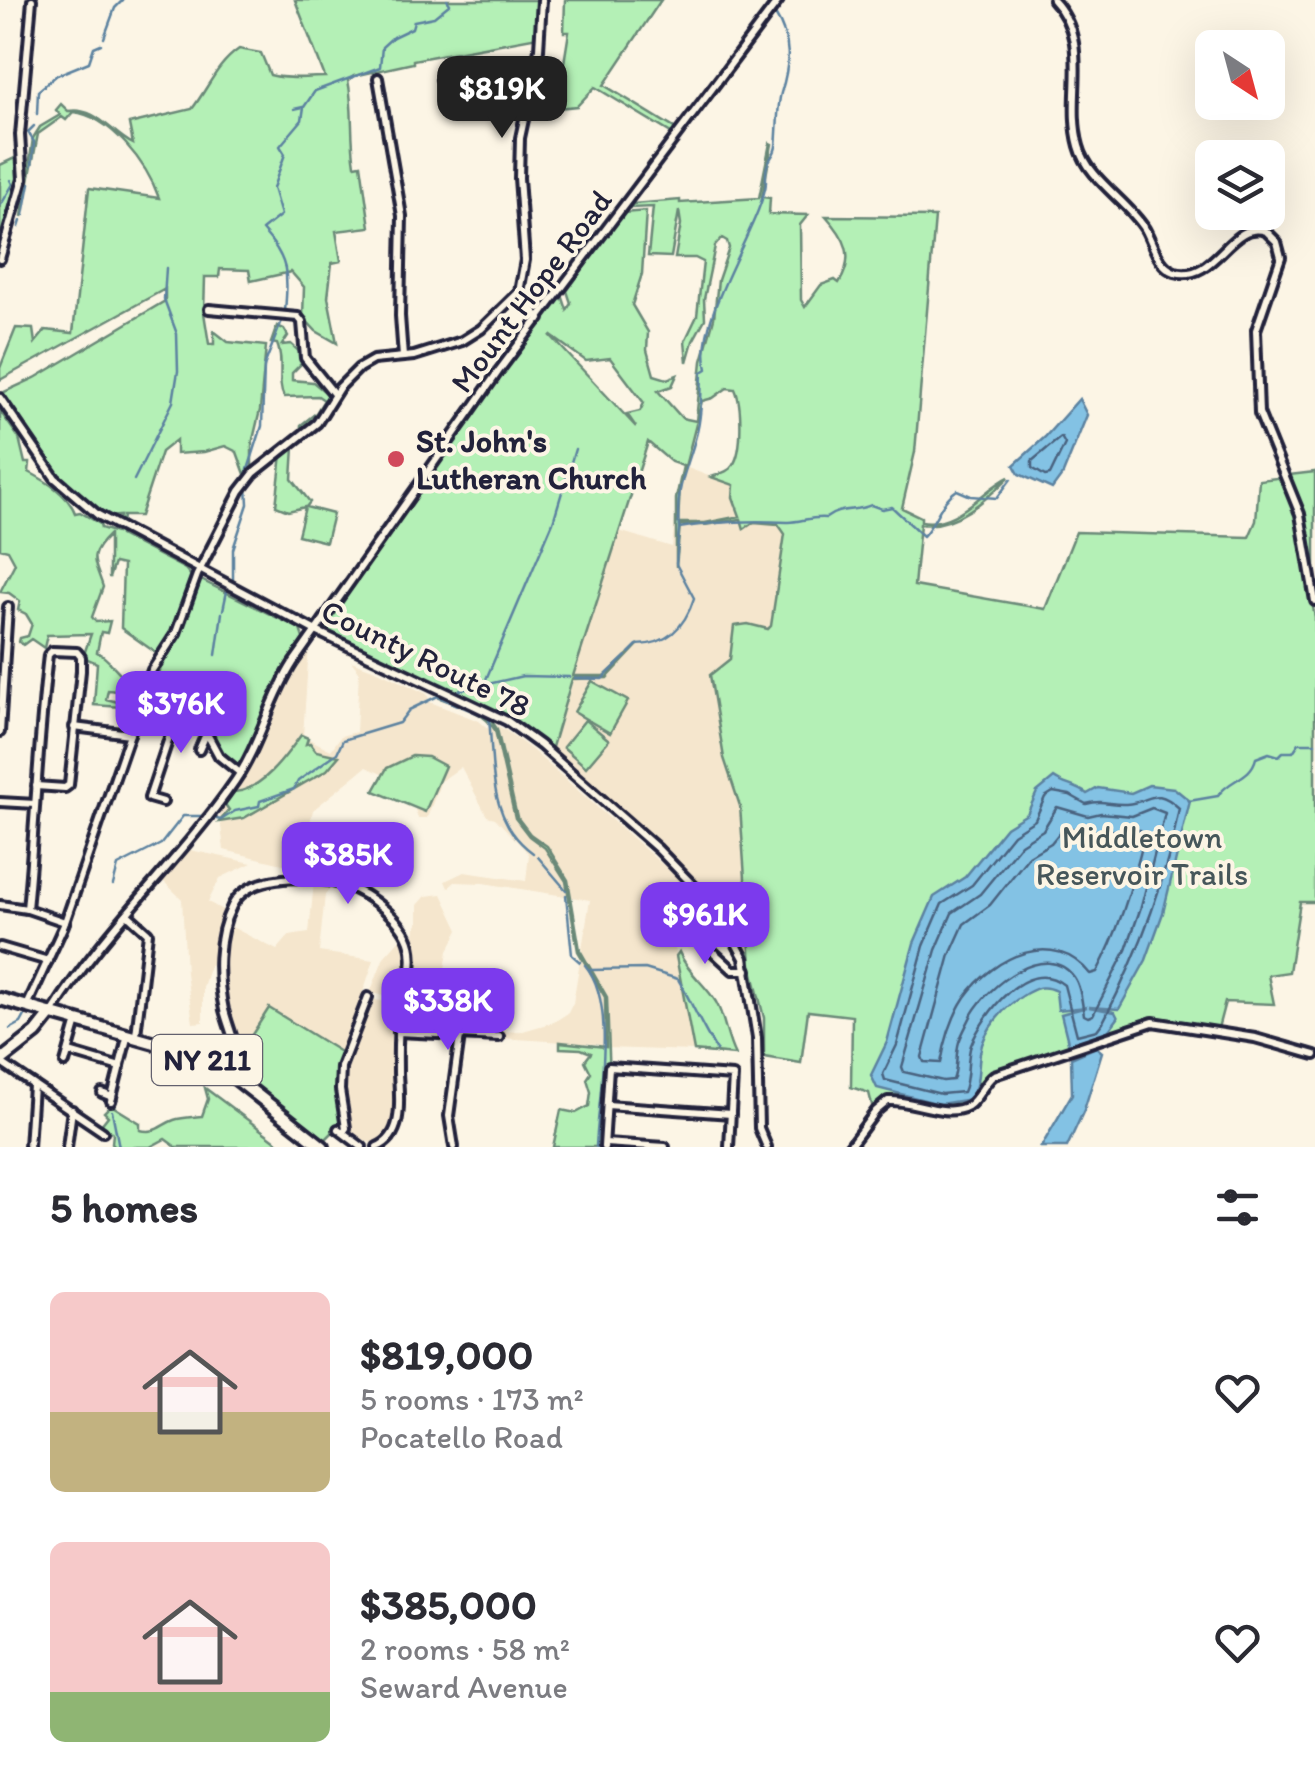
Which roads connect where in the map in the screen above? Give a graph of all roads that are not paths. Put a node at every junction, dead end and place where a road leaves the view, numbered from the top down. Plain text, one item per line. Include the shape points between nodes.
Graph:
1 (32, 0) edge
2 (542, 0) edge
3 (780, 0) edge
4 (1053, 0) edge
5 (537, 63) junction
6 (483, 72) junction
7 (378, 78) dead end
8 (441, 79) dead end
9 (480, 95) dead end
10 (0, 259) edge
11 (519, 292) junction
12 (209, 309) dead end
13 (540, 318) junction
14 (403, 357) junction
15 (335, 394) junction
16 (0, 398) edge
17 (199, 570) junction
18 (1315, 601) edge
19 (8, 607) dead end
20 (316, 632) junction
21 (142, 700) junction
22 (180, 704) junction
23 (74, 727) junction
24 (0, 732) edge
25 (207, 733) junction
26 (130, 734) junction
27 (199, 750) dead end
28 (240, 773) junction
29 (36, 786) junction
30 (0, 802) edge
31 (163, 802) dead end
32 (35, 804) junction
33 (337, 872) dead end
34 (335, 882) junction
35 (0, 905) edge
36 (27, 909) junction
37 (127, 914) junction
38 (673, 915) dead end
39 (65, 922) junction
40 (0, 948) edge
41 (48, 961) junction
42 (747, 970) junction
43 (368, 996) dead end
44 (0, 999) edge
45 (27, 1006) junction
46 (52, 1013) junction
47 (78, 1020) junction
48 (398, 1032) junction
49 (132, 1034) junction
50 (460, 1036) junction
51 (499, 1037) dead end
52 (69, 1052) junction
53 (237, 1054) dead end
54 (1315, 1054) edge
55 (0, 1061) edge
56 (65, 1062) dead end
57 (120, 1067) junction
58 (34, 1084) junction
59 (102, 1093) dead end
60 (607, 1104) junction
61 (72, 1110) junction
62 (731, 1114) junction
63 (103, 1132) dead end
64 (604, 1145) edge
65 (319, 1146) edge
66 (29, 1147) edge
67 (67, 1147) edge
68 (362, 1147) edge
69 (377, 1147) edge
70 (454, 1147) edge
71 (665, 1147) edge
72 (729, 1147) edge
73 (767, 1147) edge
74 (850, 1147) edge

1 - 10 street via 23,178
2 - 5 street
3 - 13 street, Mount Hope Road
4 - 18 street via 1076,46 1081,152 1139,221 1165,266 1180,272 1203,266 1250,229 1266,231 1279,246 1280,265 1256,330 1258,413 1300,514
5 - 6 street
5 - 11 street via 520,138 525,260
6 - 8 street
6 - 9 street
7 - 14 street via 402,216
11 - 13 street
11 - 14 street via 462,341
12 - 15 street via 298,317 305,358
13 - 20 street, Mount Hope Road
14 - 15 street via 364,365
15 - 17 street via 313,427 246,482
16 - 17 street, County Route 78 via 76,499
17 - 20 street, County Route 78
17 - 21 street
19 - 24 street
20 - 28 street, Mount Hope Road via 283,678
20 - 42 street, County Route 78 via 483,708 540,745 708,898 730,928
21 - 22 street
21 - 26 street
22 - 25 street via 195,710
22 - 31 street via 148,798
23 - 26 street
23 - 29 street via 67,787
23 - 29 street via 81,655 50,652
25 - 27 street
25 - 28 street via 219,756
26 - 39 street
28 - 37 street, Mount Hope Road
29 - 32 street
30 - 32 street
32 - 36 street
33 - 34 street
34 - 48 street via 381,909 408,940 410,972
34 - 53 street via 274,881 246,890 233,903 220,964
35 - 36 street
36 - 39 street
37 - 46 street, Mount Hope Road
37 - 49 street via 148,933
38 - 42 street via 733,970
39 - 41 street
40 - 41 street
41 - 45 street
42 - 73 street, County Route 78 via 757,1038 758,1128
43 - 68 street via 341,1068 340,1090 346,1128 341,1131
44 - 45 main road
45 - 46 main road
46 - 47 main road, NY 211
46 - 55 main road
47 - 49 main road, NY 211
47 - 52 street
48 - 50 street
48 - 69 street via 398,1120 390,1140
49 - 57 street
49 - 65 main road, NY 211 via 215,1064
50 - 51 street
50 - 70 street via 449,1116
52 - 56 street
52 - 57 street
54 - 74 street via 1148,1023 994,1075 963,1108 888,1101
55 - 58 street
57 - 59 street via 112,1099
58 - 61 street
58 - 66 street
60 - 62 street
60 - 62 street via 609,1067 676,1071 734,1076
60 - 64 street
61 - 63 street
61 - 67 street
62 - 72 street
64 - 71 street

